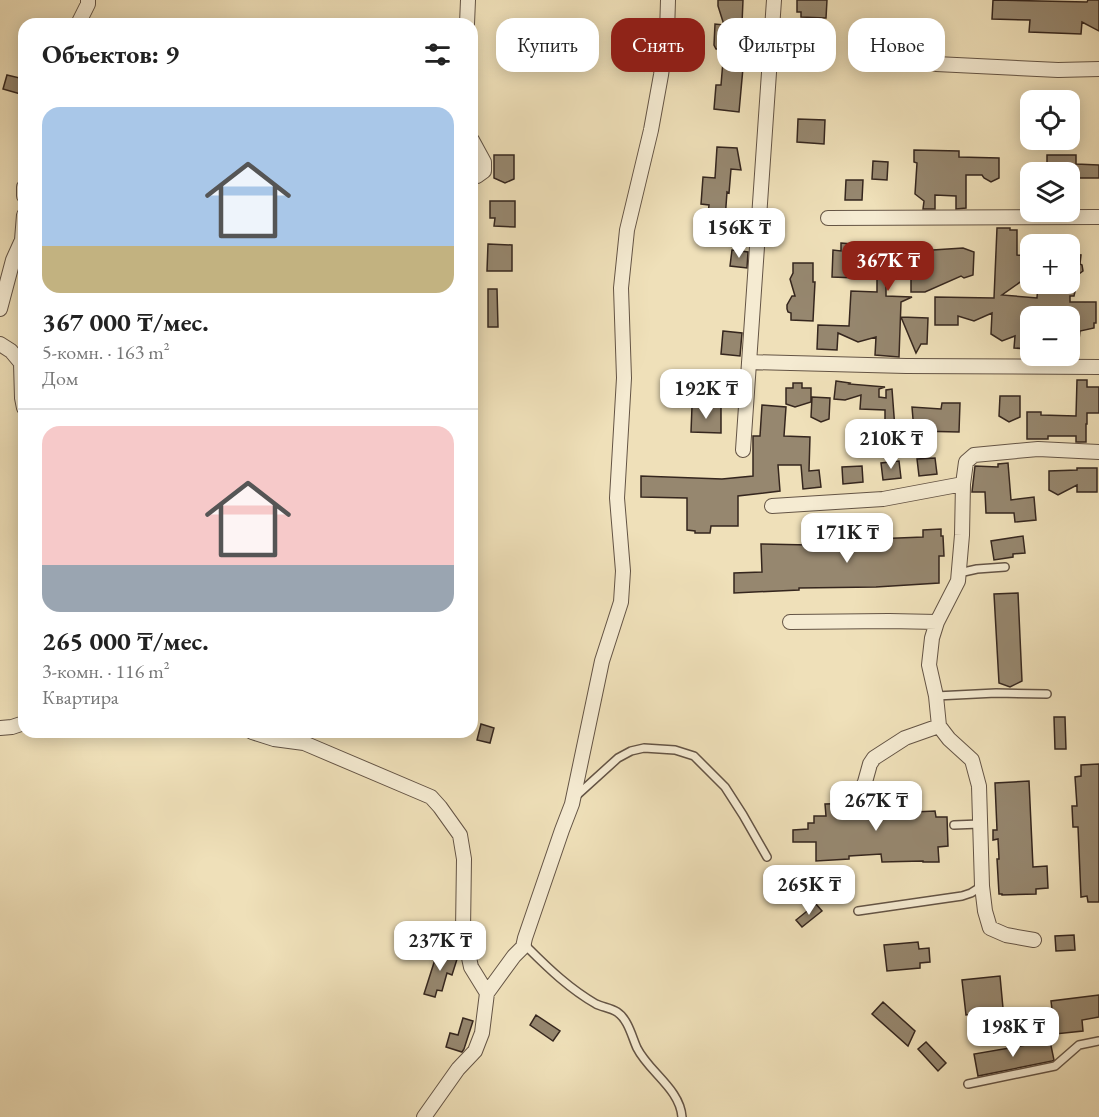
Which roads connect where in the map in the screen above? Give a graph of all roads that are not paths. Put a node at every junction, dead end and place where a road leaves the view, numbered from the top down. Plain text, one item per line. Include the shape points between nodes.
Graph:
1 (88, 0) edge
2 (468, 0) edge
3 (668, 0) edge
4 (774, 0) edge
5 (81, 18) edge
6 (467, 18) edge
7 (945, 64) edge
8 (1099, 69) edge
9 (478, 151) edge
10 (478, 175) edge
11 (1099, 217) edge
12 (828, 218) dead end
13 (18, 249) edge
14 (0, 309) edge
15 (0, 344) edge
16 (18, 359) edge
17 (749, 362) junction
18 (1099, 368) edge
19 (743, 450) dead end
20 (1099, 452) edge
21 (963, 484) junction
22 (772, 506) dead end
23 (1005, 567) dead end
24 (959, 573) junction
25 (790, 622) dead end
26 (937, 622) junction
27 (1047, 694) dead end
28 (936, 696) junction
29 (18, 725) edge
30 (939, 726) junction
31 (0, 728) edge
32 (271, 738) edge
33 (859, 795) dead end
34 (573, 799) junction
35 (980, 824) junction
36 (954, 825) dead end
37 (767, 857) dead end
38 (982, 886) junction
39 (858, 910) dead end
40 (525, 938) junction
41 (1034, 940) dead end
42 (487, 993) junction
43 (1099, 1041) edge
44 (968, 1084) dead end
45 (424, 1117) edge
46 (682, 1117) edge

1 - 5 street
2 - 6 street
3 - 34 street via 661,75 627,230 621,288 621,602 602,662
4 - 17 street
7 - 8 street
9 - 10 street via 484,171
11 - 12 street
13 - 14 street
15 - 16 street
17 - 18 street
17 - 19 street
20 - 21 street via 1038,449 974,455 966,462
21 - 22 street via 883,499
21 - 24 street
23 - 24 lane
24 - 26 street
25 - 26 street
26 - 28 street via 929,664
27 - 28 lane
28 - 30 street
29 - 31 street
30 - 33 street via 904,738 874,758
30 - 35 street via 972,760 979,786
32 - 42 street via 304,743 431,797 440,807 460,835 464,859 463,930 471,967
34 - 37 lane via 631,751 675,750 694,756 725,787
34 - 40 street
35 - 36 lane
35 - 38 street
38 - 39 lane via 962,896
38 - 41 street via 990,928
40 - 42 street via 523,947
40 - 46 lane via 528,948 567,985 597,1005 618,1013 639,1051 677,1101
42 - 45 street via 482,1033 475,1051
43 - 44 lane via 1079,1045 1055,1066

